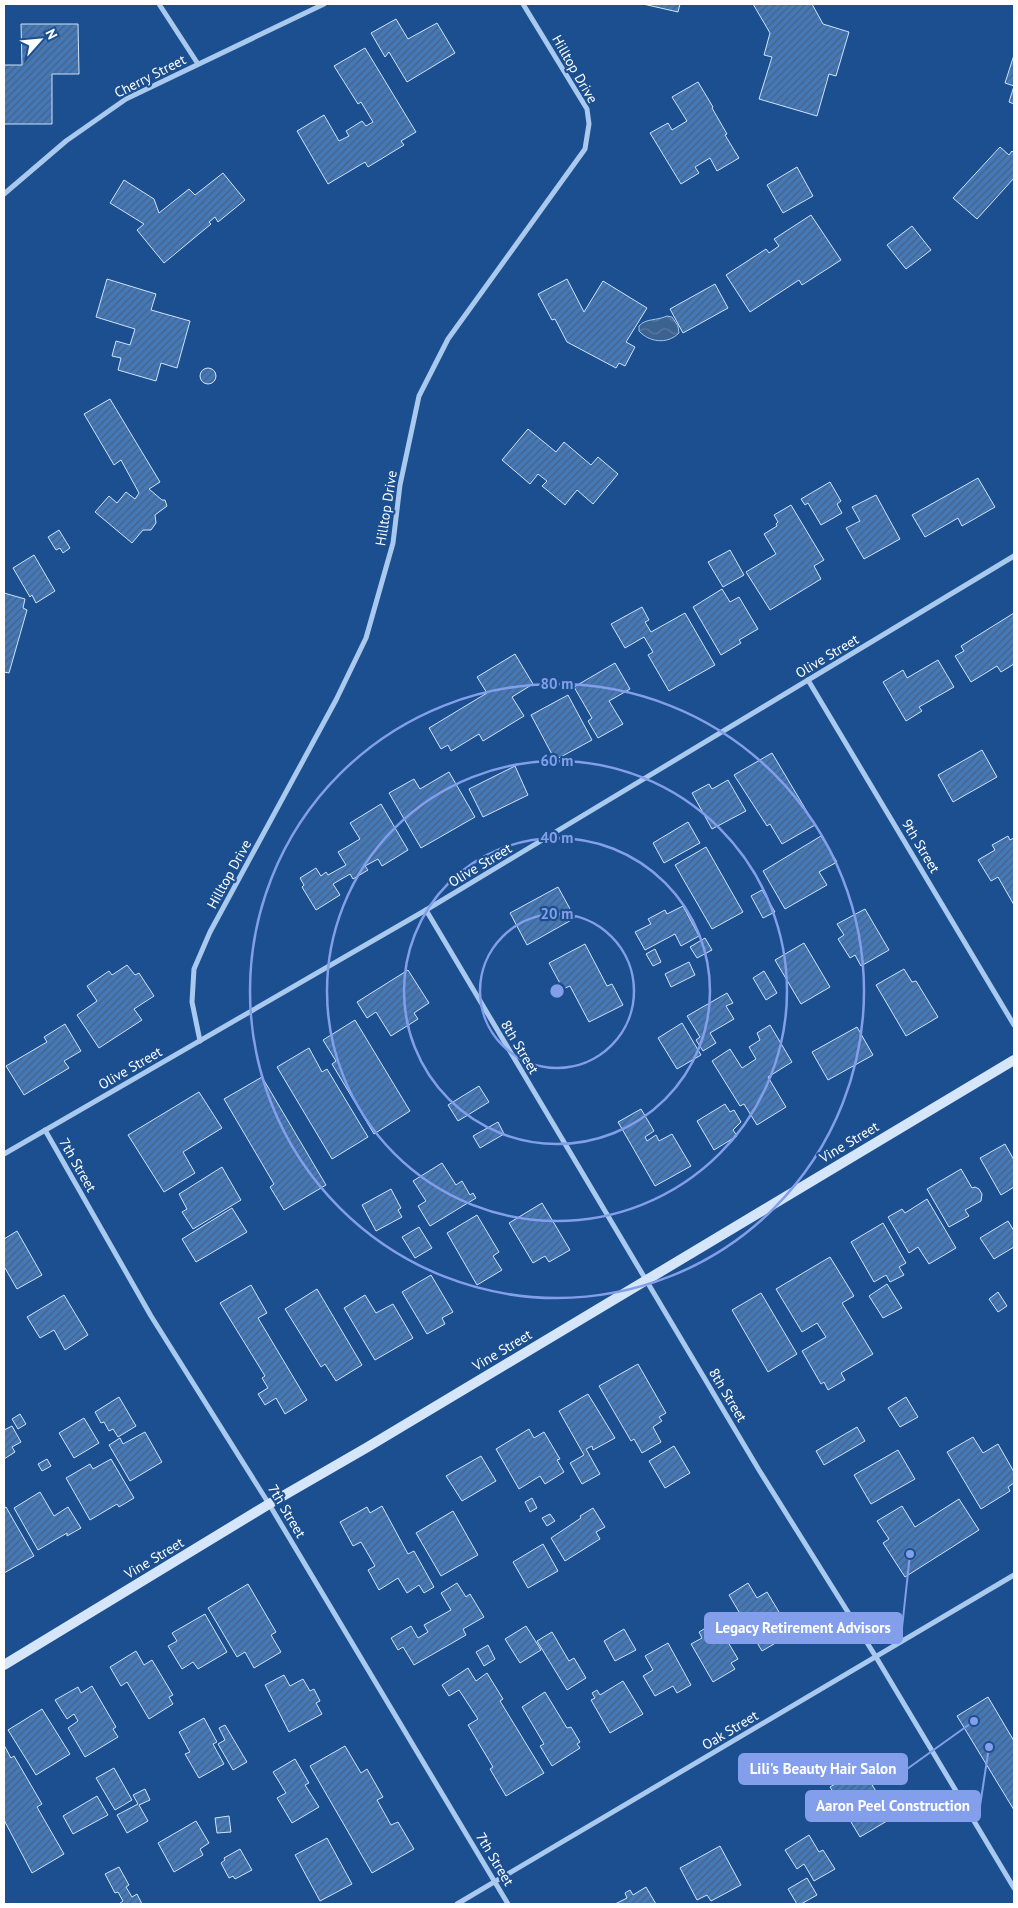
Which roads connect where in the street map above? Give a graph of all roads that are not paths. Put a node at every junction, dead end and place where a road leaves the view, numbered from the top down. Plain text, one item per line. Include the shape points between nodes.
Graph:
1 (159, 4) edge
2 (324, 4) edge
3 (523, 4) edge
4 (198, 64) junction
5 (4, 194) edge
6 (1014, 556) edge
7 (808, 680) junction
8 (426, 910) junction
9 (1014, 1025) edge
10 (200, 1041) junction
11 (1014, 1060) edge
12 (45, 1130) junction
13 (4, 1154) edge
14 (646, 1279) junction
15 (270, 1504) junction
16 (1014, 1575) edge
17 (876, 1657) junction
18 (4, 1665) edge
19 (495, 1882) junction
20 (1014, 1888) edge
21 (457, 1904) edge
22 (508, 1904) edge

1 - 4 street
2 - 4 street, Cherry Street
3 - 10 street, Hilltop Drive via 587,109 589,124 585,149 448,339 419,396 400,485 393,543 366,638 336,700 210,932 194,969 192,1002
4 - 5 street, Cherry Street via 126,99 66,141
6 - 7 street, Olive Street
7 - 8 street, Olive Street
7 - 9 street, 9th Street
8 - 10 street, Olive Street
8 - 14 street, 8th Street
10 - 12 street, Olive Street
11 - 14 street, Vine Street
12 - 13 street, Olive Street
12 - 15 street, 7th Street via 151,1316
14 - 15 street, Vine Street
14 - 17 street, 8th Street via 759,1470
15 - 18 street, Vine Street
15 - 19 street, 7th Street
16 - 17 street, Oak Street
17 - 19 street, Oak Street
17 - 20 street, 8th Street
19 - 21 street, Oak Street
19 - 22 street, 7th Street

